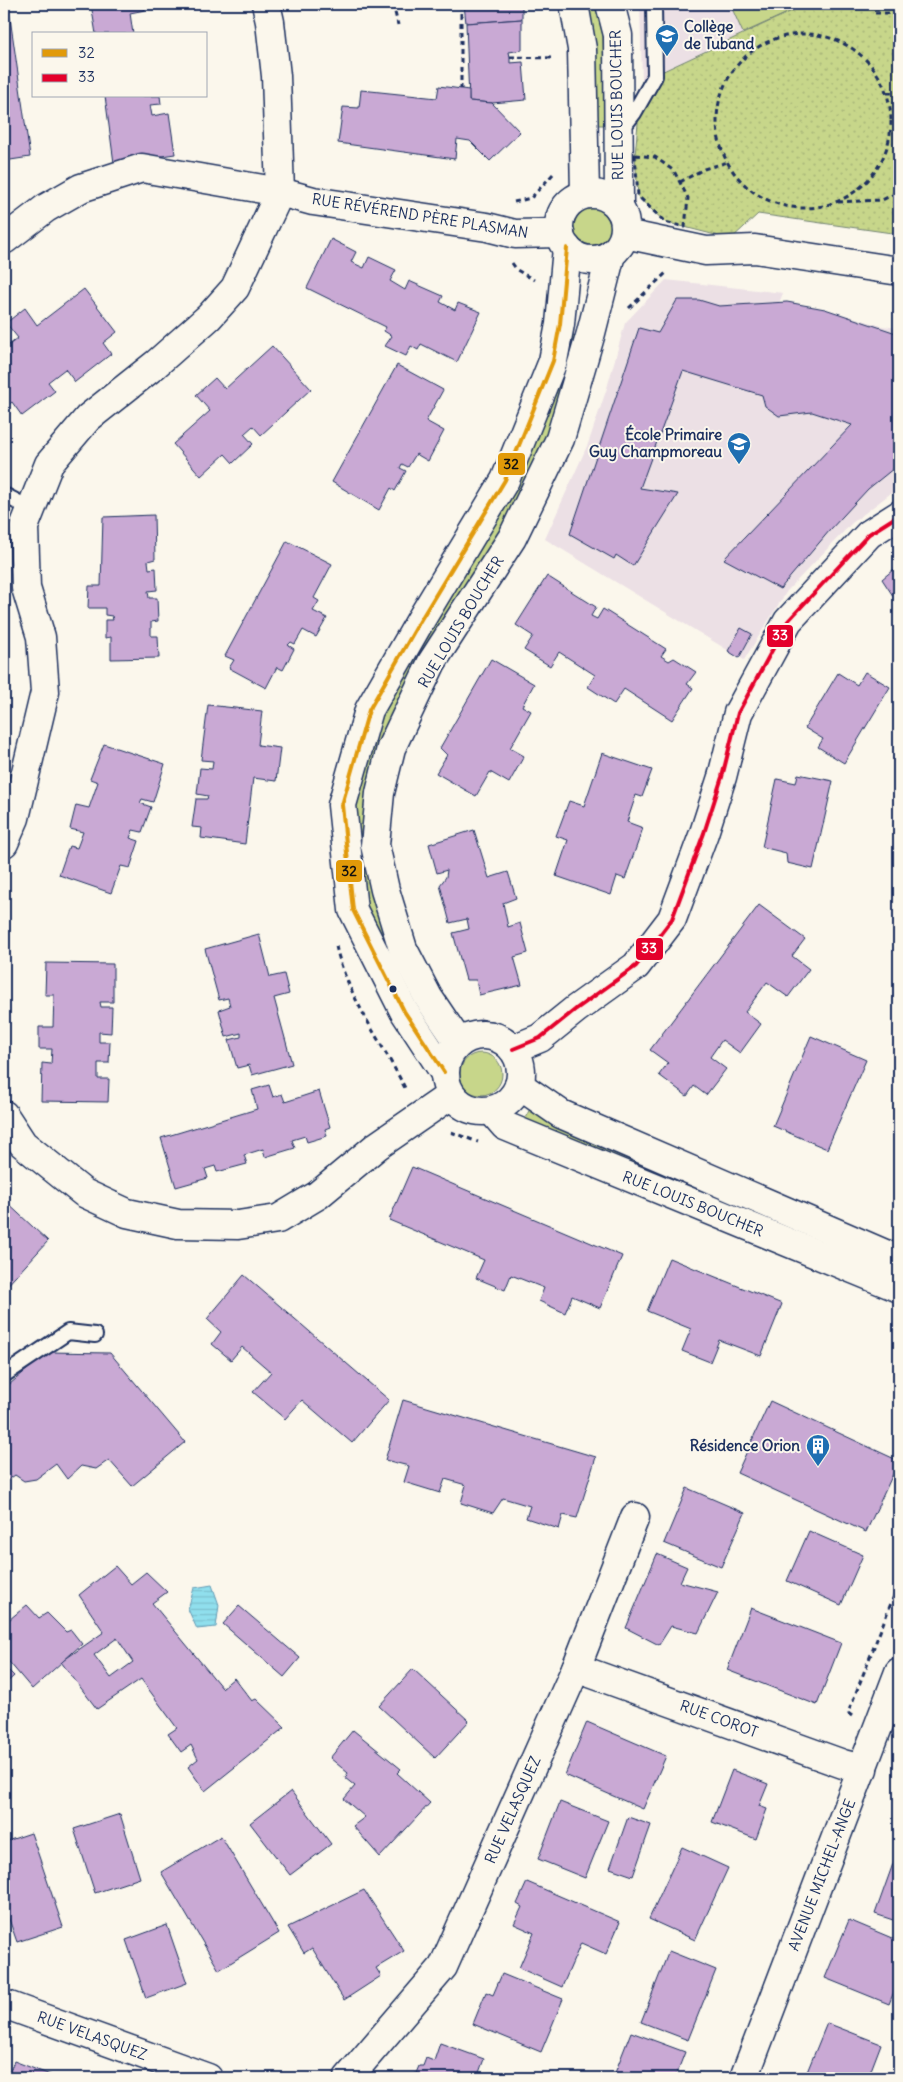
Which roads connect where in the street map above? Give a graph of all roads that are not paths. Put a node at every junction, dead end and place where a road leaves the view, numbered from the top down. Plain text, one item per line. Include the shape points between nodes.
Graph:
1 (266, 4) edge
2 (574, 4) edge
3 (610, 4) edge
4 (654, 4) edge
5 (619, 133) junction
6 (280, 192) junction
7 (585, 194) junction
8 (618, 232) junction
9 (4, 240) edge
10 (563, 241) junction
11 (899, 271) edge
12 (4, 495) edge
13 (31, 509) junction
14 (899, 515) edge
15 (4, 843) edge
16 (510, 1037) junction
17 (459, 1043) junction
18 (448, 1083) junction
19 (519, 1085) junction
20 (492, 1111) junction
21 (4, 1115) edge
22 (899, 1260) edge
23 (899, 1288) edge
24 (95, 1335) dead end
25 (4, 1376) edge
26 (635, 1517) dead end
27 (576, 1668) junction
28 (899, 1672) edge
29 (863, 1769) junction
30 (4, 2004) edge
31 (208, 2078) edge
32 (348, 2078) edge
33 (744, 2078) edge

1 - 6 street via 276,76
2 - 7 street via 582,50
3 - 5 street, RUE LOUIS BOUCHER via 618,35
4 - 5 lane via 655,76
5 - 8 street, RUE LOUIS BOUCHER
6 - 9 street, RUE RÉVÉREND PÈRE PLASMAN via 142,168 81,188 46,208
6 - 10 street, RUE RÉVÉREND PÈRE PLASMAN via 313,201
6 - 13 street via 235,288 209,318 88,418 49,464
7 - 8 street via 612,200
7 - 10 street via 570,202 563,211 560,222
8 - 10 street via 599,259 576,256
8 - 11 street via 706,251 756,249
8 - 17 street, RUE LOUIS BOUCHER via 560,439 512,538 432,662 390,748 380,793 375,845 403,949 428,997
10 - 18 street via 560,324 553,361 505,480 369,710 342,804 353,910 404,1011
12 - 13 lane
13 - 15 street via 24,527 26,588 41,637 45,692 15,818
14 - 16 street via 869,534 788,621 779,637 738,713 722,777 672,919 636,966 540,1038
16 - 17 street via 504,1041 487,1035 469,1037
16 - 19 street via 520,1060
17 - 18 street via 451,1051
18 - 20 street via 459,1103 468,1109
18 - 21 street via 318,1196 278,1219 238,1225 178,1224 127,1213 84,1193 23,1144
19 - 20 street via 514,1096
19 - 22 street, RUE LOUIS BOUCHER via 561,1114
20 - 23 street, RUE LOUIS BOUCHER via 505,1126
24 - 25 lane via 68,1332
26 - 27 street, RUE VELASQUEZ
27 - 29 street, RUE COROT
27 - 32 street, RUE VELASQUEZ via 443,1967
28 - 29 street, AVENUE MICHEL-ANGE
29 - 33 street, AVENUE MICHEL-ANGE
30 - 31 street, RUE VELASQUEZ

